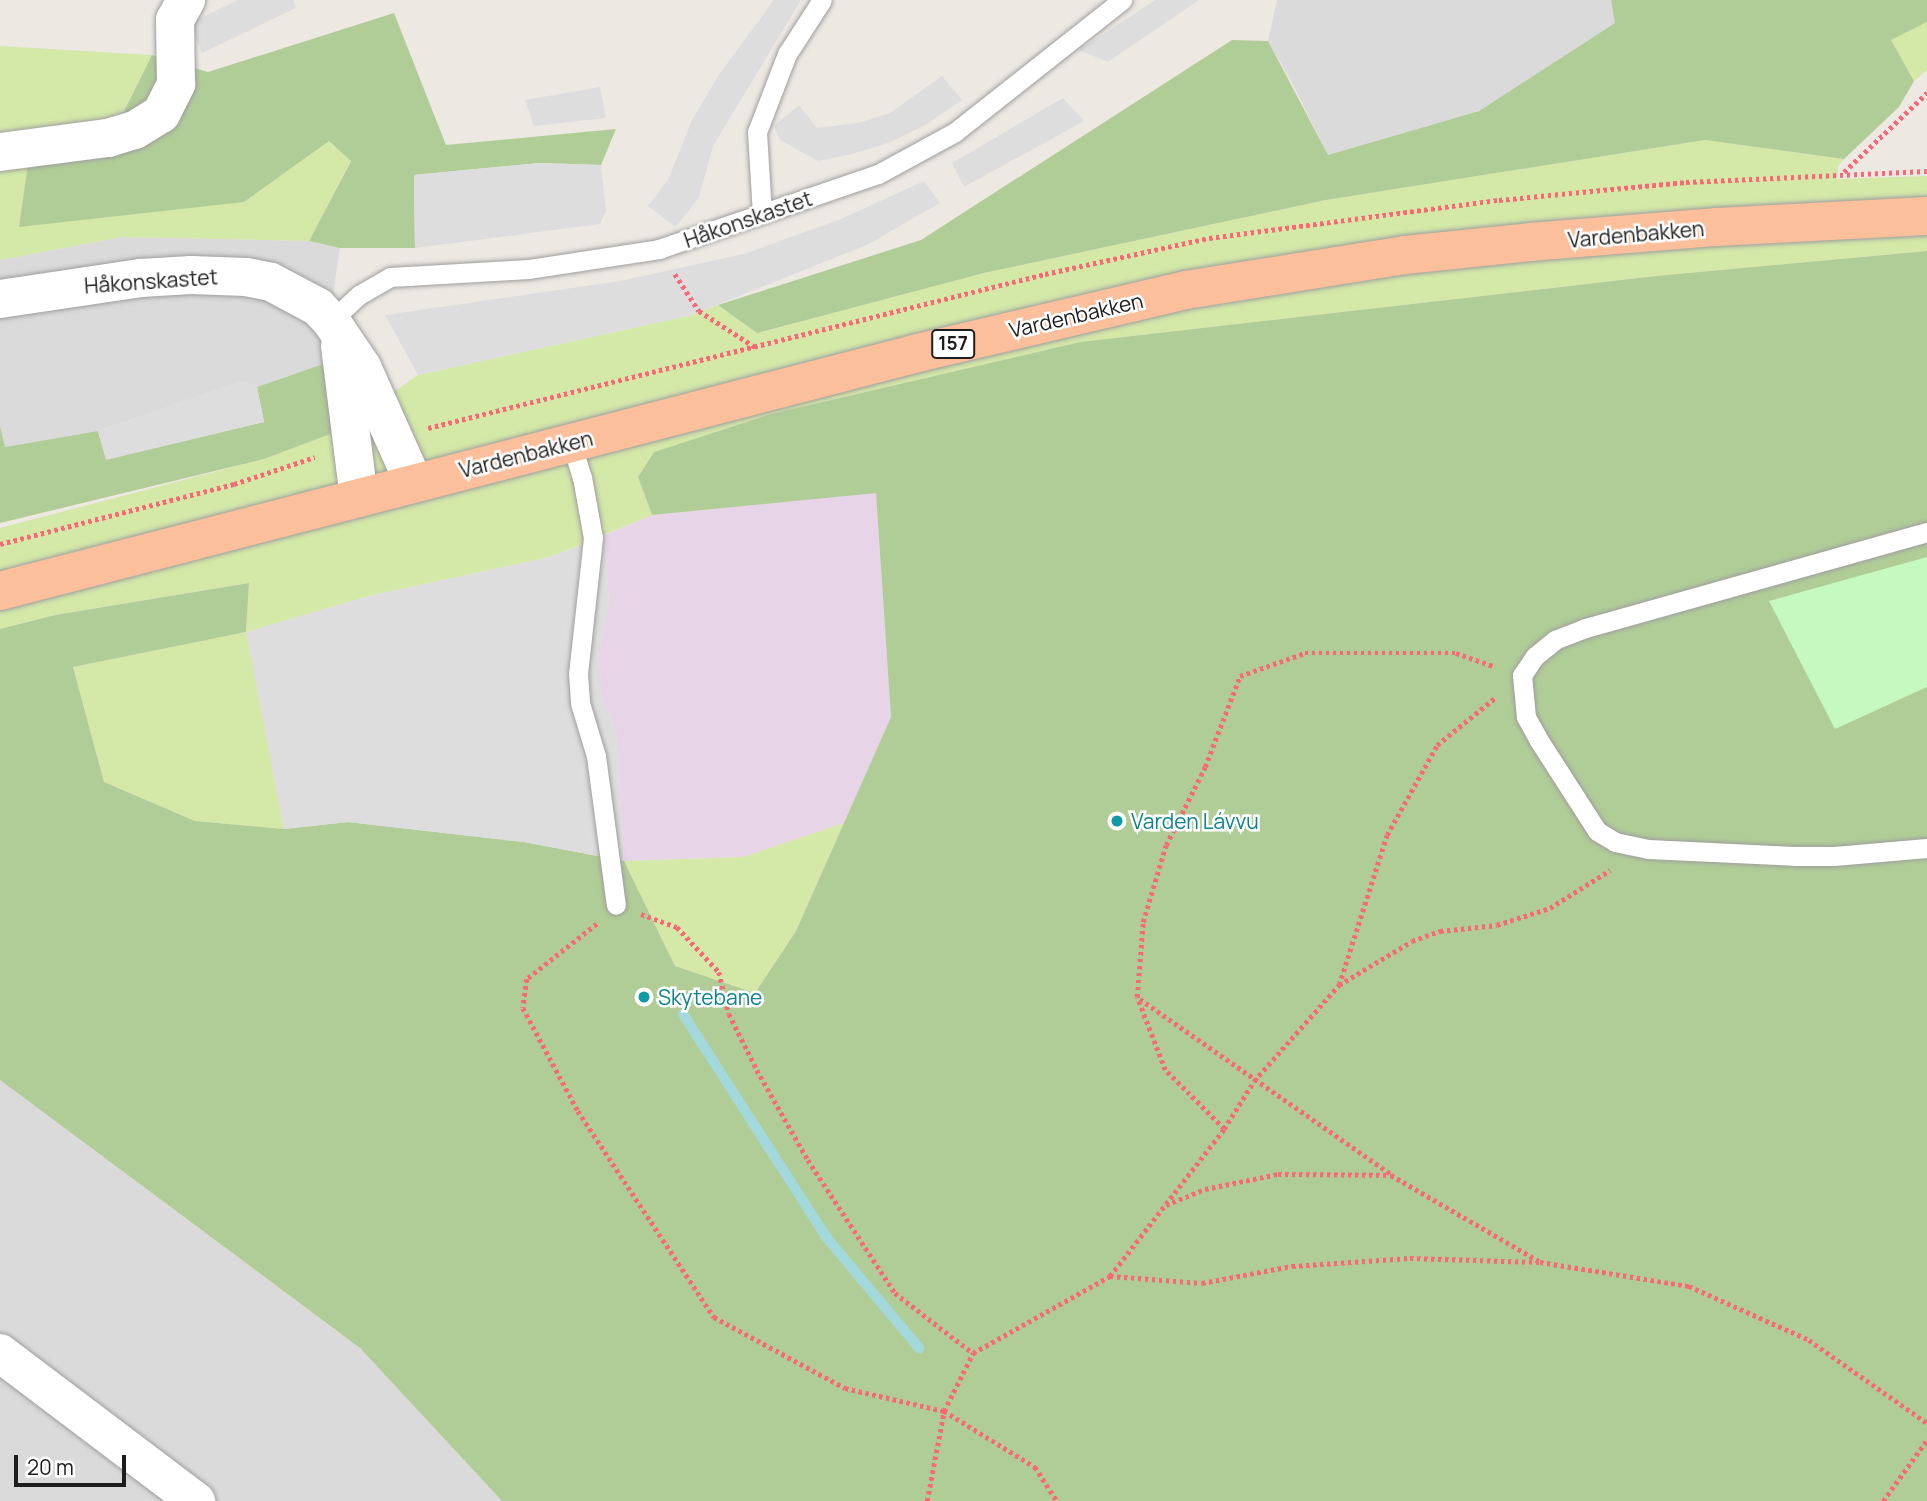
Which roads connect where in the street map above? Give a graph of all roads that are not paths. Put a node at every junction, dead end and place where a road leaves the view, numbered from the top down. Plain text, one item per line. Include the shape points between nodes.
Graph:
1 (186, 0) edge
2 (822, 0) edge
3 (1122, 0) edge
4 (0, 152) edge
5 (762, 214) junction
6 (1927, 216) edge
7 (0, 299) edge
8 (335, 327) junction
9 (571, 442) junction
10 (414, 483) junction
11 (359, 498) junction
12 (1927, 532) edge
13 (0, 591) edge
14 (1927, 848) edge
15 (616, 905) road end
16 (0, 1353) edge
17 (197, 1501) edge

1 - 4 street via 175,20 176,84 161,114 135,130 108,138
2 - 5 lane via 786,54 757,132
3 - 5 lane, Håkonskastet via 955,132 878,174
5 - 8 lane, Håkonskastet via 659,249 529,269 390,277 359,295
6 - 9 main road, Vardenbakken / 157 via 1530,242 1273,274 1117,304
7 - 8 street, Håkonskastet via 141,278 246,276 291,291 318,307
8 - 10 street, Håkonskastet via 362,367
8 - 11 street
9 - 10 main road, Vardenbakken / 157
9 - 15 lane via 593,538 578,673 580,703 596,757
10 - 11 main road, Vardenbakken / 157
11 - 13 main road, Vardenbakken / 157
12 - 14 lane via 1573,633 1535,656 1522,676 1526,717 1597,831 1615,842 1648,849 1833,856
16 - 17 street

